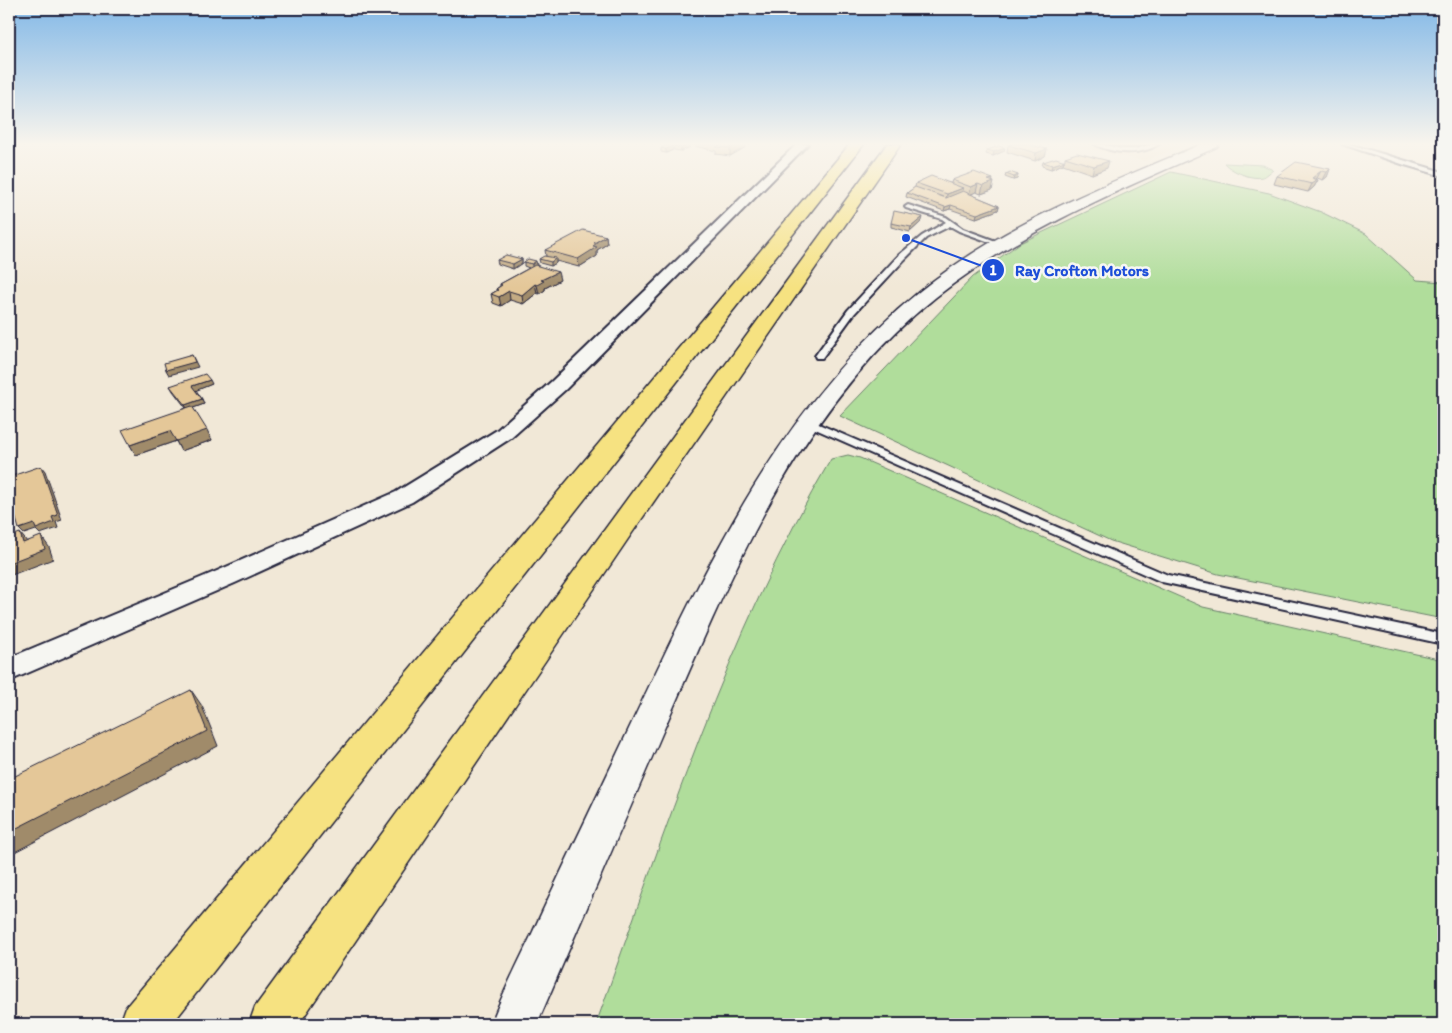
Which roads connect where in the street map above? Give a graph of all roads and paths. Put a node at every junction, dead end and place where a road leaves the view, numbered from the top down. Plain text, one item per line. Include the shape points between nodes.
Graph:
1 (754, 192) edge
2 (819, 192) edge
3 (860, 192) edge
4 (1100, 192) edge
5 (908, 207) dead end
6 (950, 222) junction
7 (1000, 244) junction
8 (819, 356) dead end
9 (807, 422) junction
10 (1443, 639) edge
11 (9, 670) edge
12 (144, 1024) edge
13 (272, 1024) edge
14 (514, 1024) edge

1 - 11 street via 559,385 504,434 404,497
2 - 12 highway
3 - 13 highway
4 - 7 main road
5 - 6 lane
6 - 7 lane via 961,230
6 - 8 lane via 924,237 902,257 851,312
7 - 9 main road via 927,295 879,338 843,376
9 - 10 lane via 1166,579
9 - 14 main road via 741,529 689,635

